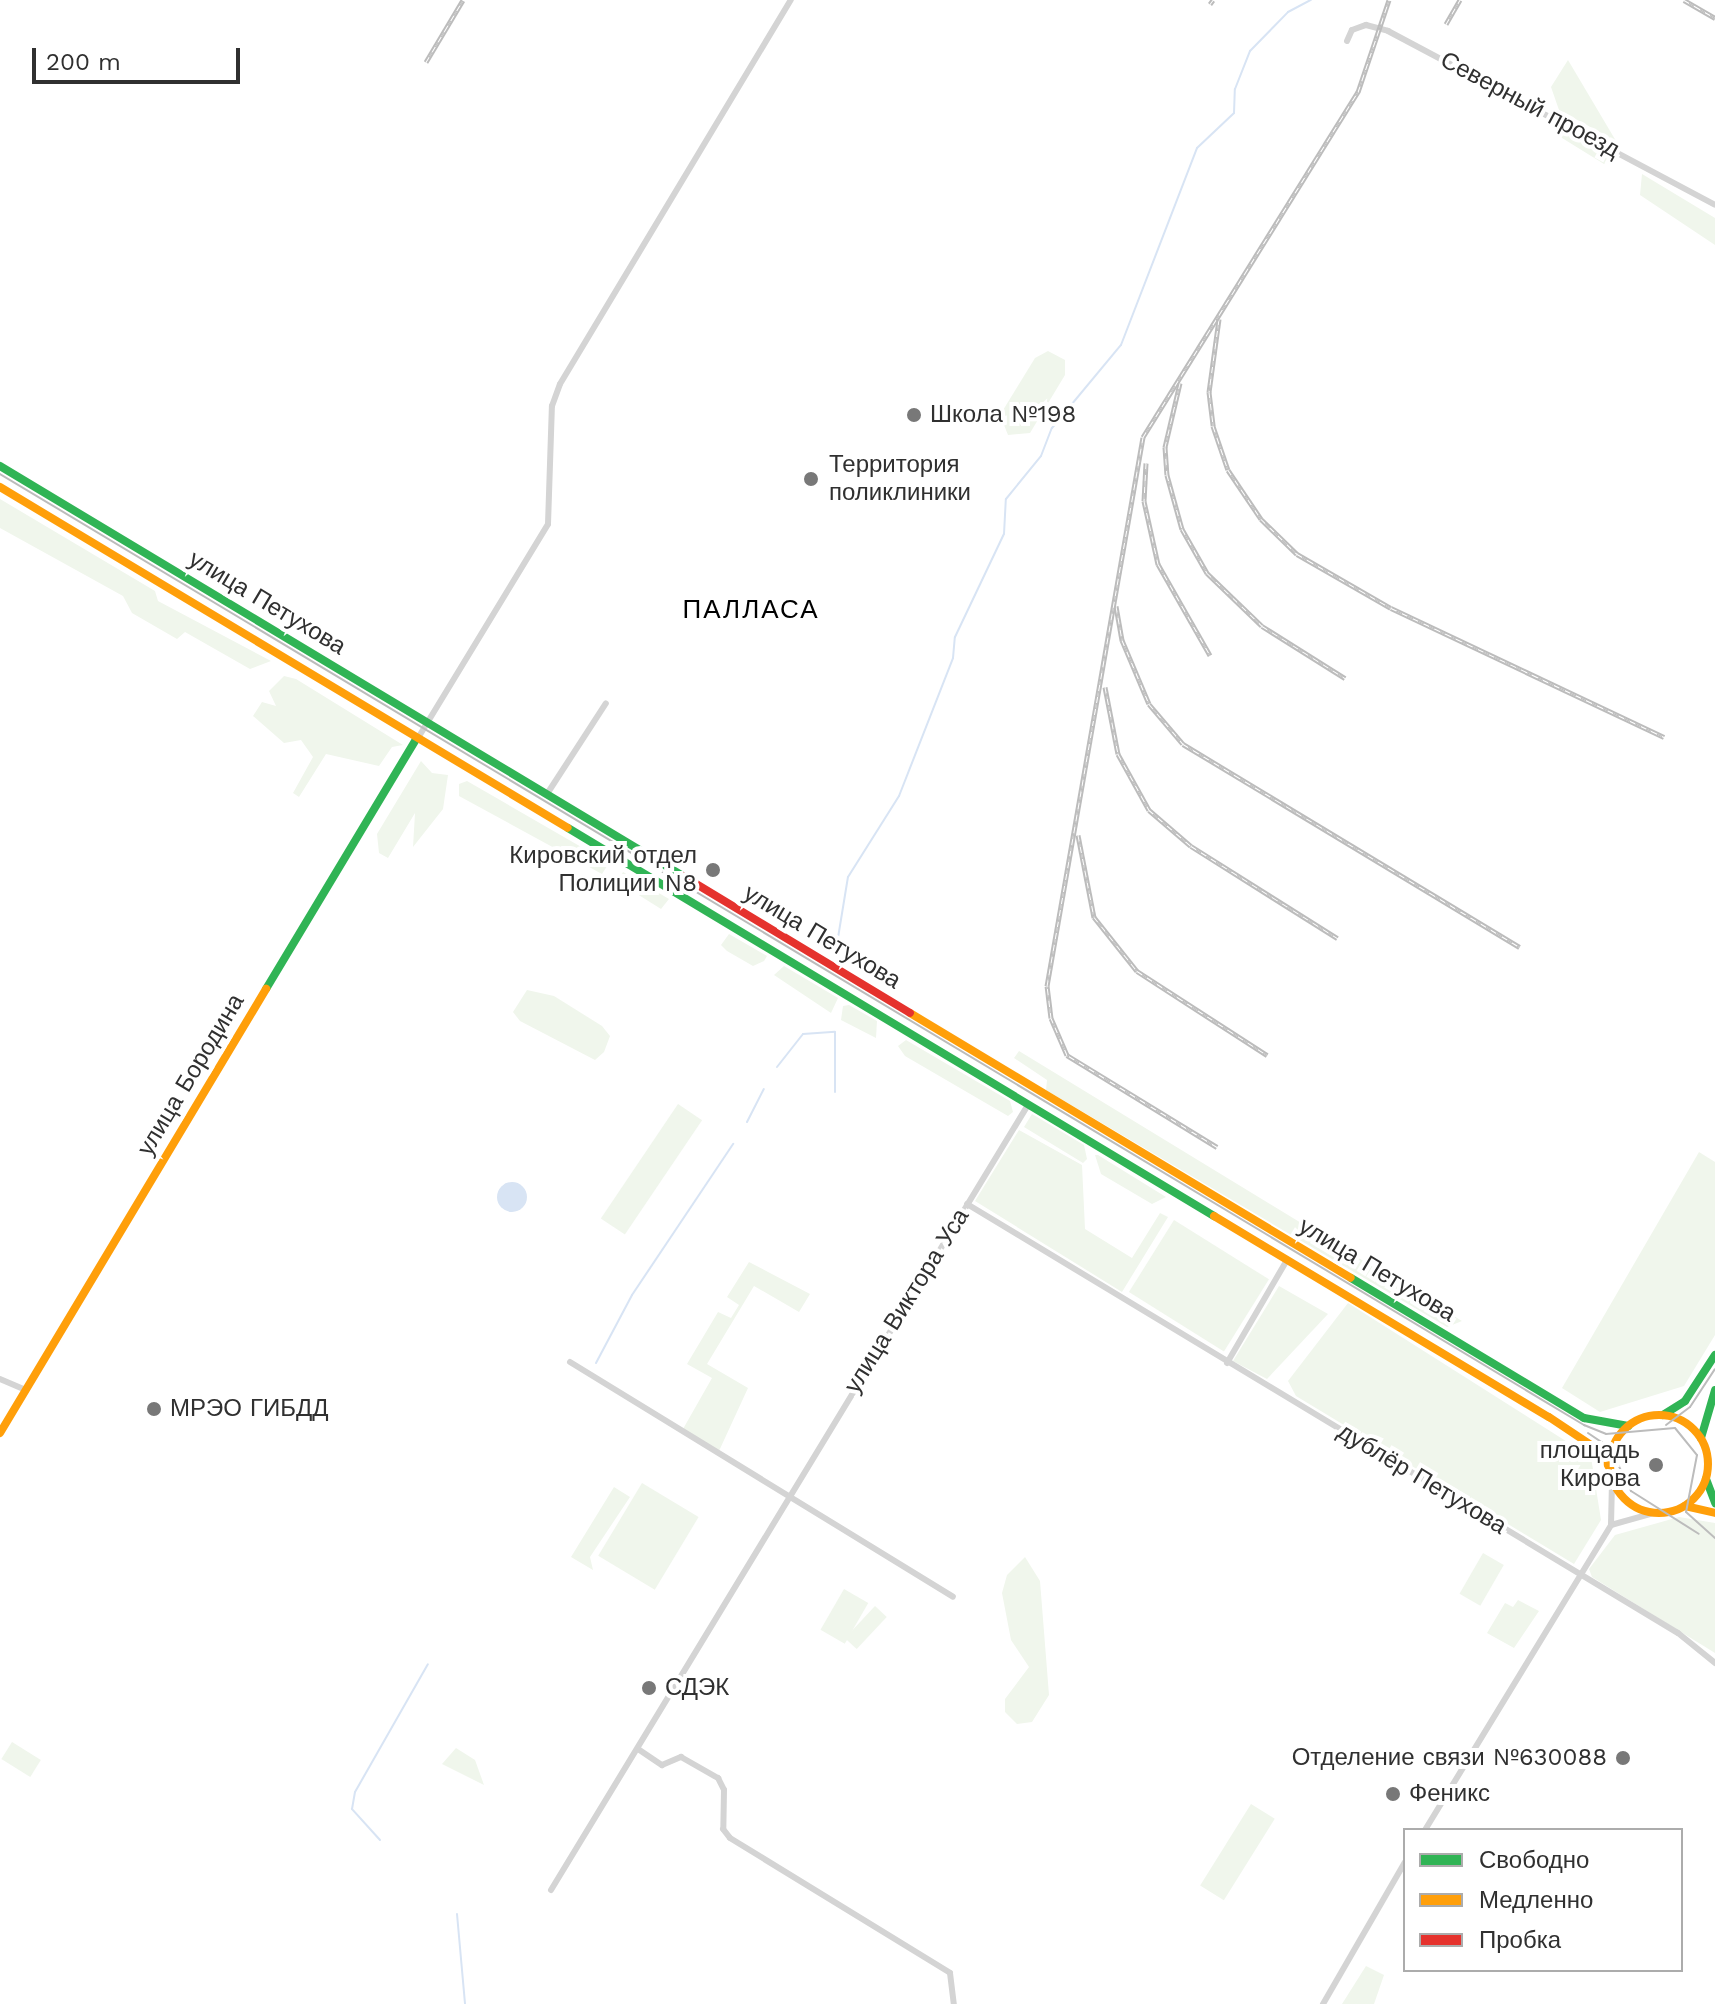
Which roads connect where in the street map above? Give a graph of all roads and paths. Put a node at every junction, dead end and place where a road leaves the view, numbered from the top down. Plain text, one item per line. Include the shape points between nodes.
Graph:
1 (791, 0) edge
2 (1347, 41) dead end
3 (1715, 205) edge
4 (0, 466) edge
5 (0, 487) edge
6 (606, 703) dead end
7 (428, 723) junction
8 (417, 738) junction
9 (547, 794) junction
10 (1028, 1105) junction
11 (967, 1204) junction
12 (1287, 1260) junction
13 (1715, 1355) edge
14 (570, 1362) dead end
15 (1227, 1363) junction
16 (0, 1379) edge
17 (26, 1390) junction
18 (1715, 1390) edge
19 (1663, 1415) junction
20 (1628, 1426) junction
21 (0, 1433) edge
22 (1701, 1438) junction
23 (1610, 1469) junction
24 (1706, 1479) junction
25 (1612, 1480) junction
26 (787, 1498) junction
27 (1715, 1503) edge
28 (1685, 1506) junction
29 (1654, 1513) junction
30 (1715, 1513) edge
31 (1611, 1525) junction
32 (1579, 1573) junction
33 (953, 1597) dead end
34 (1715, 1663) edge
35 (638, 1749) junction
36 (1426, 1828) edge
37 (1403, 1865) edge
38 (551, 1890) dead end
39 (954, 2004) edge
40 (1323, 2004) edge

1 - 7 street via 559,386 552,406 548,524
2 - 3 street, Северный проезд via 1352,30 1366,25 1388,31
4 - 7 main road, улица Петухова
5 - 8 main road, улица Петухова
6 - 9 street
7 - 8 street
7 - 9 main road, улица Петухова
8 - 10 main road, улица Петухова
8 - 17 main road, улица Бородина
9 - 20 main road, улица Петухова via 1584,1418
10 - 11 street, улица Виктора Уса
10 - 12 main road, улица Петухова
11 - 15 street, дублёр Петухова
11 - 26 street, улица Виктора Уса
12 - 15 street
12 - 23 main road, улица Петухова via 1575,1432 1600,1451
13 - 19 main road via 1690,1396
14 - 26 street
15 - 32 street, дублёр Петухова
16 - 17 street
17 - 21 main road, улица Бородина
18 - 22 main road via 1704,1412
19 - 20 main road
19 - 22 main road via 1686,1423
20 - 23 main road via 1615,1441
22 - 24 main road
23 - 25 main road
24 - 27 main road
24 - 28 main road
25 - 29 main road via 1630,1504
25 - 31 street
26 - 33 street
26 - 35 street, улица Виктора Уса
28 - 29 main road
28 - 30 main road
29 - 31 street
31 - 32 street
32 - 34 street, дублёр Петухова
32 - 36 street
35 - 38 street, улица Виктора Уса
35 - 39 street via 662,1765 681,1757 718,1778 724,1790 723,1829 730,1838 950,1973
37 - 40 street

